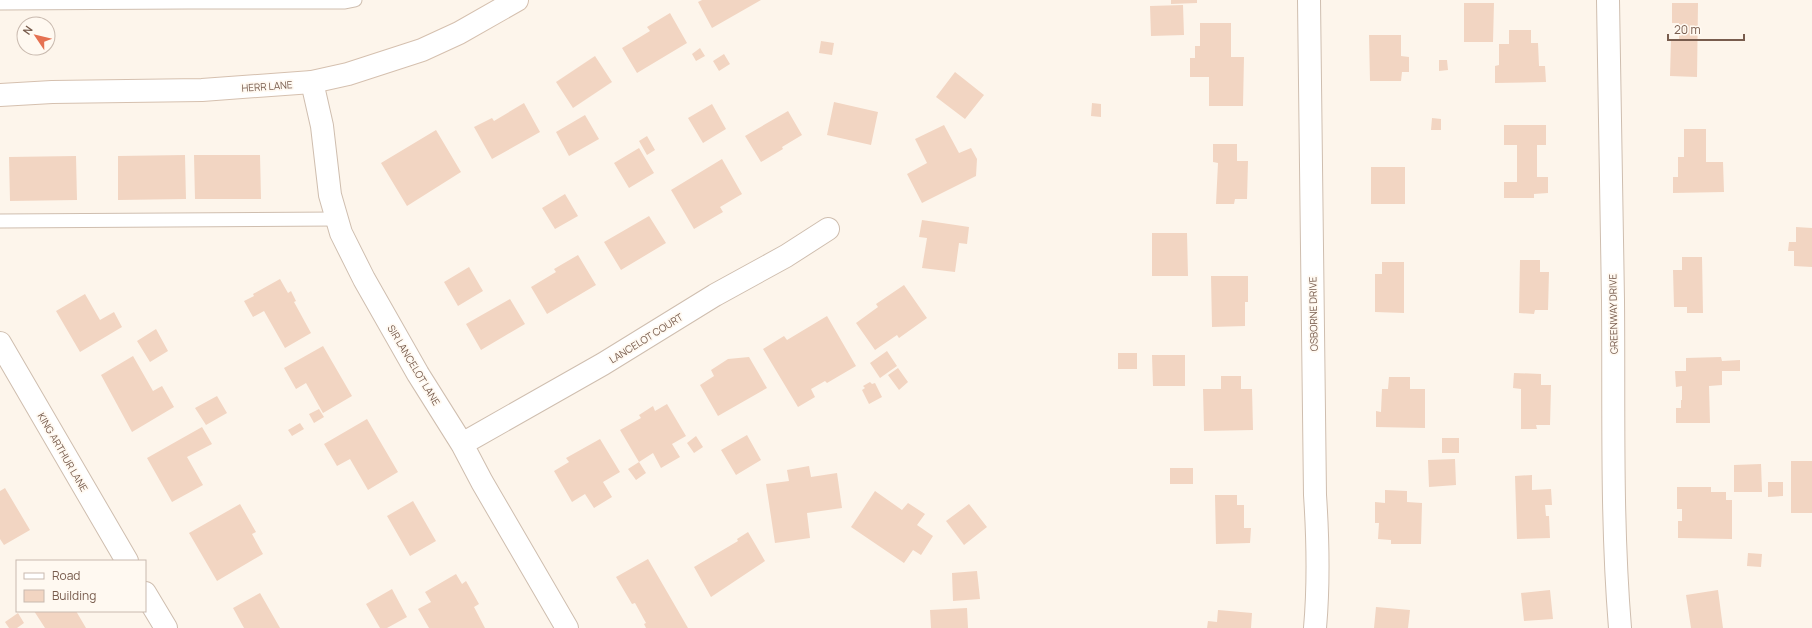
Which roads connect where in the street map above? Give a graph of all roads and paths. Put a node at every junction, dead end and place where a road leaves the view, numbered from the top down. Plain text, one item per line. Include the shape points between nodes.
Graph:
1 (355, 0) edge
2 (517, 0) edge
3 (1309, 0) edge
4 (1608, 0) edge
5 (112, 1) edge
6 (188, 1) edge
7 (44, 2) edge
8 (0, 3) edge
9 (312, 82) junction
10 (0, 95) edge
11 (337, 219) junction
12 (0, 221) edge
13 (828, 229) dead end
14 (0, 343) edge
15 (462, 444) junction
16 (126, 560) edge
17 (146, 595) edge
18 (166, 628) edge
19 (567, 628) edge
20 (1315, 628) edge
21 (1620, 628) edge

1 - 6 lane
2 - 9 street, HERR LANE via 459,33 422,50 348,74
3 - 20 street, OSBORNE DRIVE via 1315,495 1318,539
4 - 21 street, GREENWAY DRIVE via 1616,583
5 - 6 lane
5 - 7 lane
7 - 8 lane
9 - 10 street, HERR LANE via 202,90
9 - 11 street, SIR LANCELOT LANE via 322,126 330,195
11 - 12 lane
11 - 15 street, SIR LANCELOT LANE via 341,233 364,279 418,374
13 - 15 street, LANCELOT COURT via 603,364
14 - 16 street, KING ARTHUR LANE
15 - 19 street, SIR LANCELOT LANE
17 - 18 street

